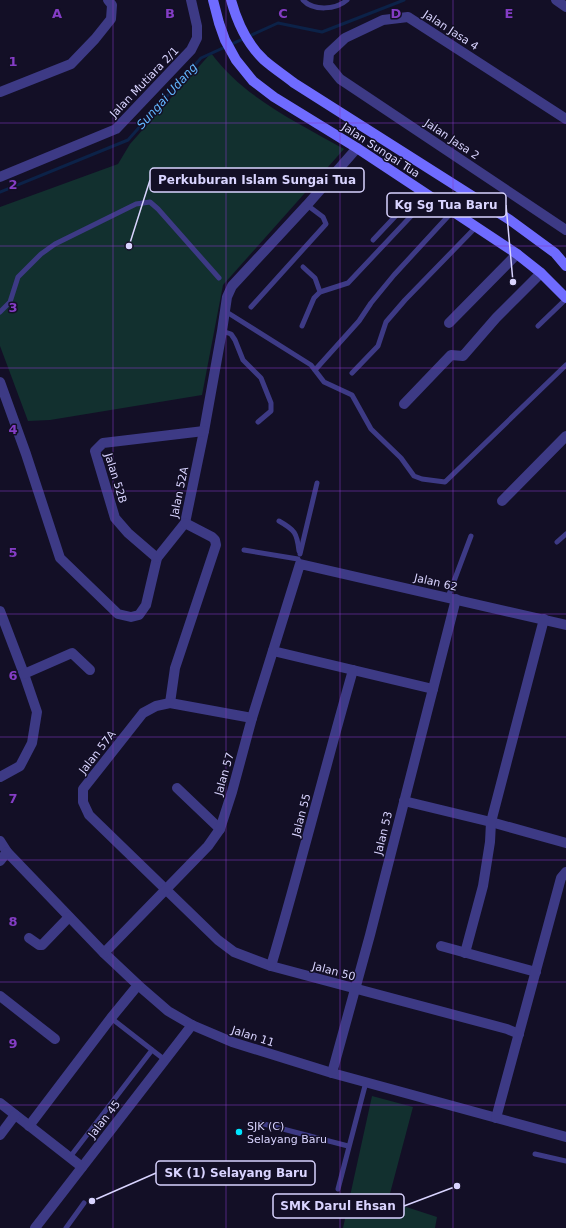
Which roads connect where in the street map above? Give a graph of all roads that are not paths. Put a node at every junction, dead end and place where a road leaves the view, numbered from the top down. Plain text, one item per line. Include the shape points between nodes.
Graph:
1 (108, 0) edge
2 (191, 0) edge
3 (213, 0) edge
4 (231, 0) edge
5 (303, 0) edge
6 (346, 0) edge
7 (556, 0) edge
8 (566, 7) edge
9 (328, 64) joint
10 (0, 92) edge
11 (566, 119) edge
12 (357, 148) junction
13 (0, 177) edge
14 (420, 190) junction
15 (430, 196) junction
16 (307, 205) junction
17 (452, 212) junction
18 (476, 227) junction
19 (566, 230) edge
20 (373, 240) dead end
21 (517, 254) junction
22 (566, 266) edge
23 (303, 267) dead end
24 (541, 273) junction
25 (219, 278) dead end
26 (549, 282) junction
27 (566, 291) edge
28 (320, 292) junction
29 (566, 298) edge
30 (251, 307) dead end
31 (225, 311) junction
32 (0, 312) edge
33 (449, 323) dead end
34 (302, 326) dead end
35 (538, 326) dead end
36 (222, 331) junction
37 (566, 365) edge
38 (315, 370) junction
39 (352, 373) dead end
40 (0, 382) edge
41 (404, 404) dead end
42 (5, 413) edge
43 (258, 422) dead end
44 (204, 431) junction
45 (566, 436) edge
46 (317, 483) dead end
47 (502, 501) dead end
48 (279, 521) dead end
49 (185, 523) junction
50 (566, 534) edge
51 (471, 536) dead end
52 (558, 542) dead end
53 (244, 550) dead end
54 (157, 558) junction
55 (299, 559) junction
56 (452, 598) junction
57 (0, 611) edge
58 (544, 619) junction
59 (566, 625) edge
60 (274, 651) junction
61 (90, 670) dead end
62 (353, 670) junction
63 (24, 674) junction
64 (433, 689) junction
65 (170, 703) junction
66 (252, 718) junction
67 (0, 777) edge
68 (177, 788) dead end
69 (404, 801) junction
70 (491, 822) junction
71 (220, 829) junction
72 (0, 841) edge
73 (566, 843) edge
74 (7, 852) junction
75 (0, 861) edge
76 (566, 872) edge
77 (165, 890) junction
78 (69, 917) junction
79 (29, 938) dead end
80 (441, 946) dead end
81 (104, 953) junction
82 (465, 953) junction
83 (271, 966) junction
84 (536, 972) junction
85 (138, 985) junction
86 (355, 988) junction
87 (0, 996) edge
88 (111, 1018) junction
89 (192, 1025) junction
90 (519, 1034) junction
91 (55, 1039) dead end
92 (152, 1050) junction
93 (165, 1060) junction
94 (332, 1073) junction
95 (366, 1082) junction
96 (0, 1103) edge
97 (16, 1115) junction
98 (496, 1118) junction
99 (260, 1123) dead end
100 (30, 1126) junction
101 (0, 1135) edge
102 (566, 1137) edge
103 (348, 1146) junction
104 (535, 1154) dead end
105 (70, 1157) junction
106 (566, 1161) edge
107 (82, 1167) junction
108 (338, 1189) dead end
109 (84, 1204) dead end
110 (35, 1228) edge
111 (66, 1228) edge

1 - 10 street via 112,5 111,19 71,64
2 - 13 street, Jalan Mutiara 2/1 via 197,38 191,50 116,129
3 - 12 main road, Jalan Sungai Tua via 225,40 236,60 253,81 274,97
4 - 22 main road, Jalan Sungai Tua via 241,27 265,61 294,83 520,227 555,253
5 - 6 lane via 319,8 334,6
7 - 8 street
9 - 11 street, Jalan Jasa 4 via 329,53 345,38 383,20 408,17
9 - 19 street, Jalan Jasa 2 via 340,79
12 - 14 main road, Jalan Sungai Tua
12 - 16 street, Jalan 52A
14 - 15 main road, Jalan Sungai Tua
14 - 20 lane
15 - 17 main road, Jalan Sungai Tua
15 - 28 lane via 348,283
16 - 30 lane via 322,217 326,224
16 - 31 street, Jalan 52A via 232,286
17 - 18 main road, Jalan Sungai Tua
17 - 38 lane via 394,275 359,321
18 - 21 main road, Jalan Sungai Tua
18 - 39 lane via 400,305 386,322 378,346
21 - 24 main road, Jalan Sungai Tua
21 - 33 street
23 - 28 lane via 315,278
24 - 26 main road, Jalan Sungai Tua
24 - 41 street via 463,356 451,355
25 - 32 lane via 158,209 150,202 136,204 70,236 41,254 18,277 10,302
26 - 27 main road
26 - 29 main road, Jalan Sungai Tua
28 - 34 lane via 314,298
29 - 35 lane
31 - 36 street, Jalan 52A
31 - 38 lane
36 - 43 lane via 231,334 243,360 261,378 264,385 271,403 271,411
36 - 44 street, Jalan 52A
37 - 38 lane via 445,482 414,476 401,458 372,429 352,395 324,382
40 - 42 street, Jalan 52A
42 - 54 street, Jalan 52A via 26,454 60,558 118,614 131,617 139,615 146,605
44 - 49 street, Jalan 52A
44 - 54 street, Jalan 52B via 102,443 95,451 115,518
45 - 47 street
46 - 55 lane
48 - 55 lane via 291,528 298,540
49 - 54 street, Jalan 52A
49 - 65 street via 212,537 216,545 175,668
50 - 52 lane
51 - 56 lane
53 - 55 lane
55 - 56 street, Jalan 62
55 - 60 street, Jalan 57
56 - 58 street, Jalan 62
56 - 64 street, Jalan 53
57 - 63 street
58 - 59 street, Jalan 62
58 - 70 street
60 - 62 street
60 - 66 street, Jalan 57
61 - 63 street via 72,653
62 - 64 street
62 - 83 street, Jalan 55
63 - 67 street via 37,712 32,743 20,766
64 - 69 street, Jalan 53
65 - 66 street, Jalan 57A
65 - 77 street, Jalan 57A via 156,706 143,713 83,789 83,802 89,815
66 - 71 street, Jalan 57
68 - 71 street
69 - 70 street
69 - 86 street, Jalan 53
70 - 73 street
70 - 82 street via 483,886
71 - 77 street, Jalan 57 via 208,846
72 - 74 street, Jalan 11
74 - 75 street
74 - 78 street, Jalan 11
76 - 84 street via 561,878
77 - 81 street, Jalan 57
77 - 83 street, Jalan 50 via 234,952
78 - 79 street via 42,944 39,945
78 - 81 street, Jalan 11
80 - 82 street
81 - 85 street, Jalan 11
82 - 84 street
83 - 86 street, Jalan 50
84 - 90 street
85 - 88 street
85 - 89 street, Jalan 11 via 168,1011
86 - 90 street, Jalan 50
86 - 94 street, Jalan 53
87 - 91 street
88 - 92 lane
88 - 100 street
89 - 93 street, Jalan 45
89 - 94 street, Jalan 11 via 232,1042
90 - 98 street
92 - 93 lane
92 - 105 lane
93 - 107 street, Jalan 45
94 - 95 street, Jalan 11
95 - 98 street, Jalan 11
95 - 103 lane
96 - 97 street
97 - 100 street
97 - 101 street
98 - 102 street, Jalan 11
99 - 103 lane
100 - 105 street
103 - 108 lane
104 - 106 lane
105 - 107 street
107 - 110 street, Jalan 45
109 - 111 lane

